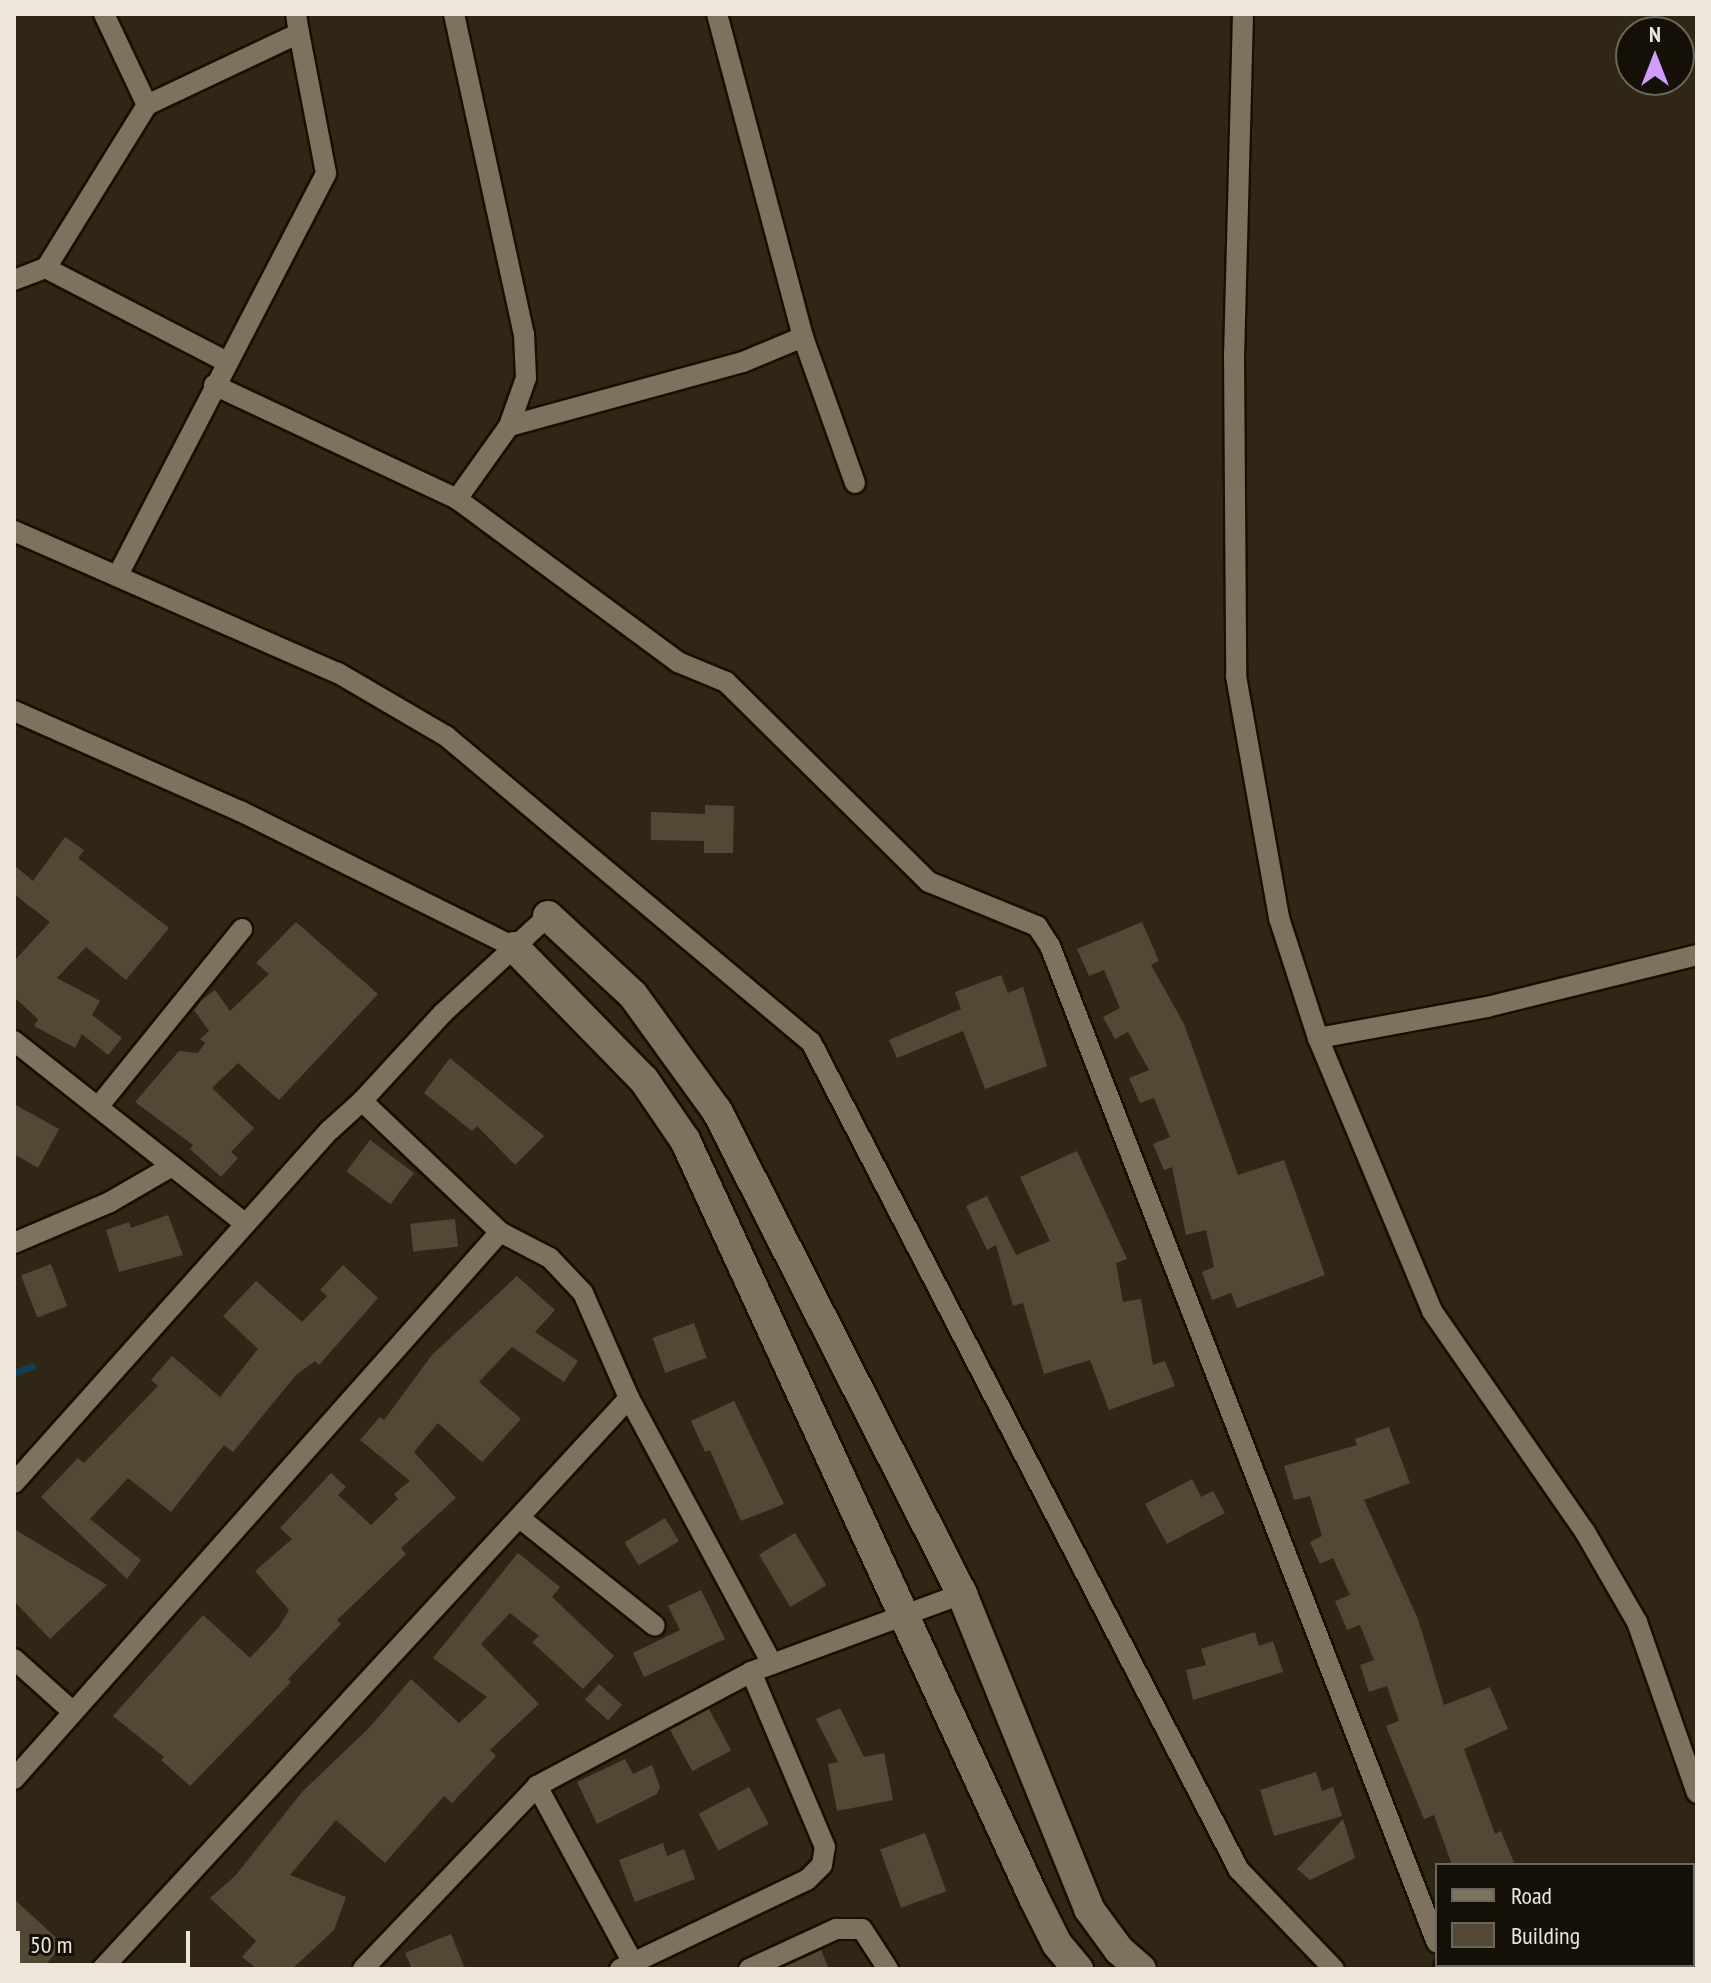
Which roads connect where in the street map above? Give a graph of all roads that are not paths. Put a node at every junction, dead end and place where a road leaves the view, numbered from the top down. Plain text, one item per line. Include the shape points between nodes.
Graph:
1 (104, 14) edge
2 (454, 14) edge
3 (717, 14) edge
4 (1243, 14) edge
5 (298, 23) edge
6 (147, 105) junction
7 (46, 268) junction
8 (14, 280) edge
9 (803, 337) junction
10 (227, 362) junction
11 (214, 385) junction
12 (509, 426) junction
13 (855, 483) dead end
14 (457, 499) junction
15 (14, 531) edge
16 (119, 573) junction
17 (14, 711) edge
18 (548, 916) joint
19 (242, 929) dead end
20 (514, 947) junction
21 (1697, 955) edge
22 (1318, 1038) junction
23 (14, 1041) edge
24 (362, 1101) junction
25 (98, 1107) junction
26 (172, 1166) junction
27 (246, 1224) junction
28 (500, 1232) junction
29 (14, 1243) edge
30 (629, 1398) junction
31 (14, 1483) edge
32 (521, 1519) junction
33 (962, 1594) junction
34 (907, 1617) junction
35 (655, 1626) dead end
36 (14, 1659) edge
37 (772, 1664) junction
38 (751, 1672) junction
39 (73, 1712) junction
40 (14, 1779) edge
41 (537, 1786) junction
42 (1697, 1793) edge
43 (1435, 1938) edge
44 (626, 1966) edge
45 (102, 1969) edge
46 (363, 1969) edge
47 (749, 1969) edge
48 (888, 1969) edge
49 (1078, 1969) edge
50 (1141, 1969) edge
51 (1334, 1969) edge

1 - 6 street
2 - 12 street via 524,334 526,378
3 - 9 street
4 - 22 street via 1234,353 1236,676 1279,918
5 - 6 street
5 - 10 street via 326,173
6 - 7 street
7 - 8 street
7 - 10 street
9 - 12 street via 743,362
9 - 13 street
10 - 11 street
11 - 14 street
11 - 16 street
12 - 14 street
14 - 43 street via 678,662 726,682 929,882 1037,926 1050,946
15 - 16 street
16 - 51 street via 338,673 446,736 811,1042 1239,1870
17 - 20 street via 240,811
18 - 20 street
18 - 33 street via 633,995 717,1111
19 - 25 street
20 - 24 street via 443,1013
20 - 34 street via 624,1057 685,1140
21 - 22 street via 1487,1007
22 - 42 street via 1432,1311 1585,1532 1637,1622
23 - 25 street
24 - 27 street
24 - 28 street
25 - 26 street
26 - 27 street
26 - 29 street via 110,1202
27 - 31 street
28 - 30 street via 550,1258 583,1293
28 - 39 street
30 - 32 street
30 - 37 street
32 - 35 street
32 - 45 street
33 - 34 street
33 - 50 street via 1067,1865 1089,1909 1119,1950
34 - 37 street
34 - 49 street via 1034,1898 1057,1944
36 - 39 street
37 - 38 street
38 - 41 street
38 - 44 street via 825,1847 822,1865 807,1880
39 - 40 street
41 - 44 street
41 - 46 street
47 - 48 street via 836,1929 862,1929

